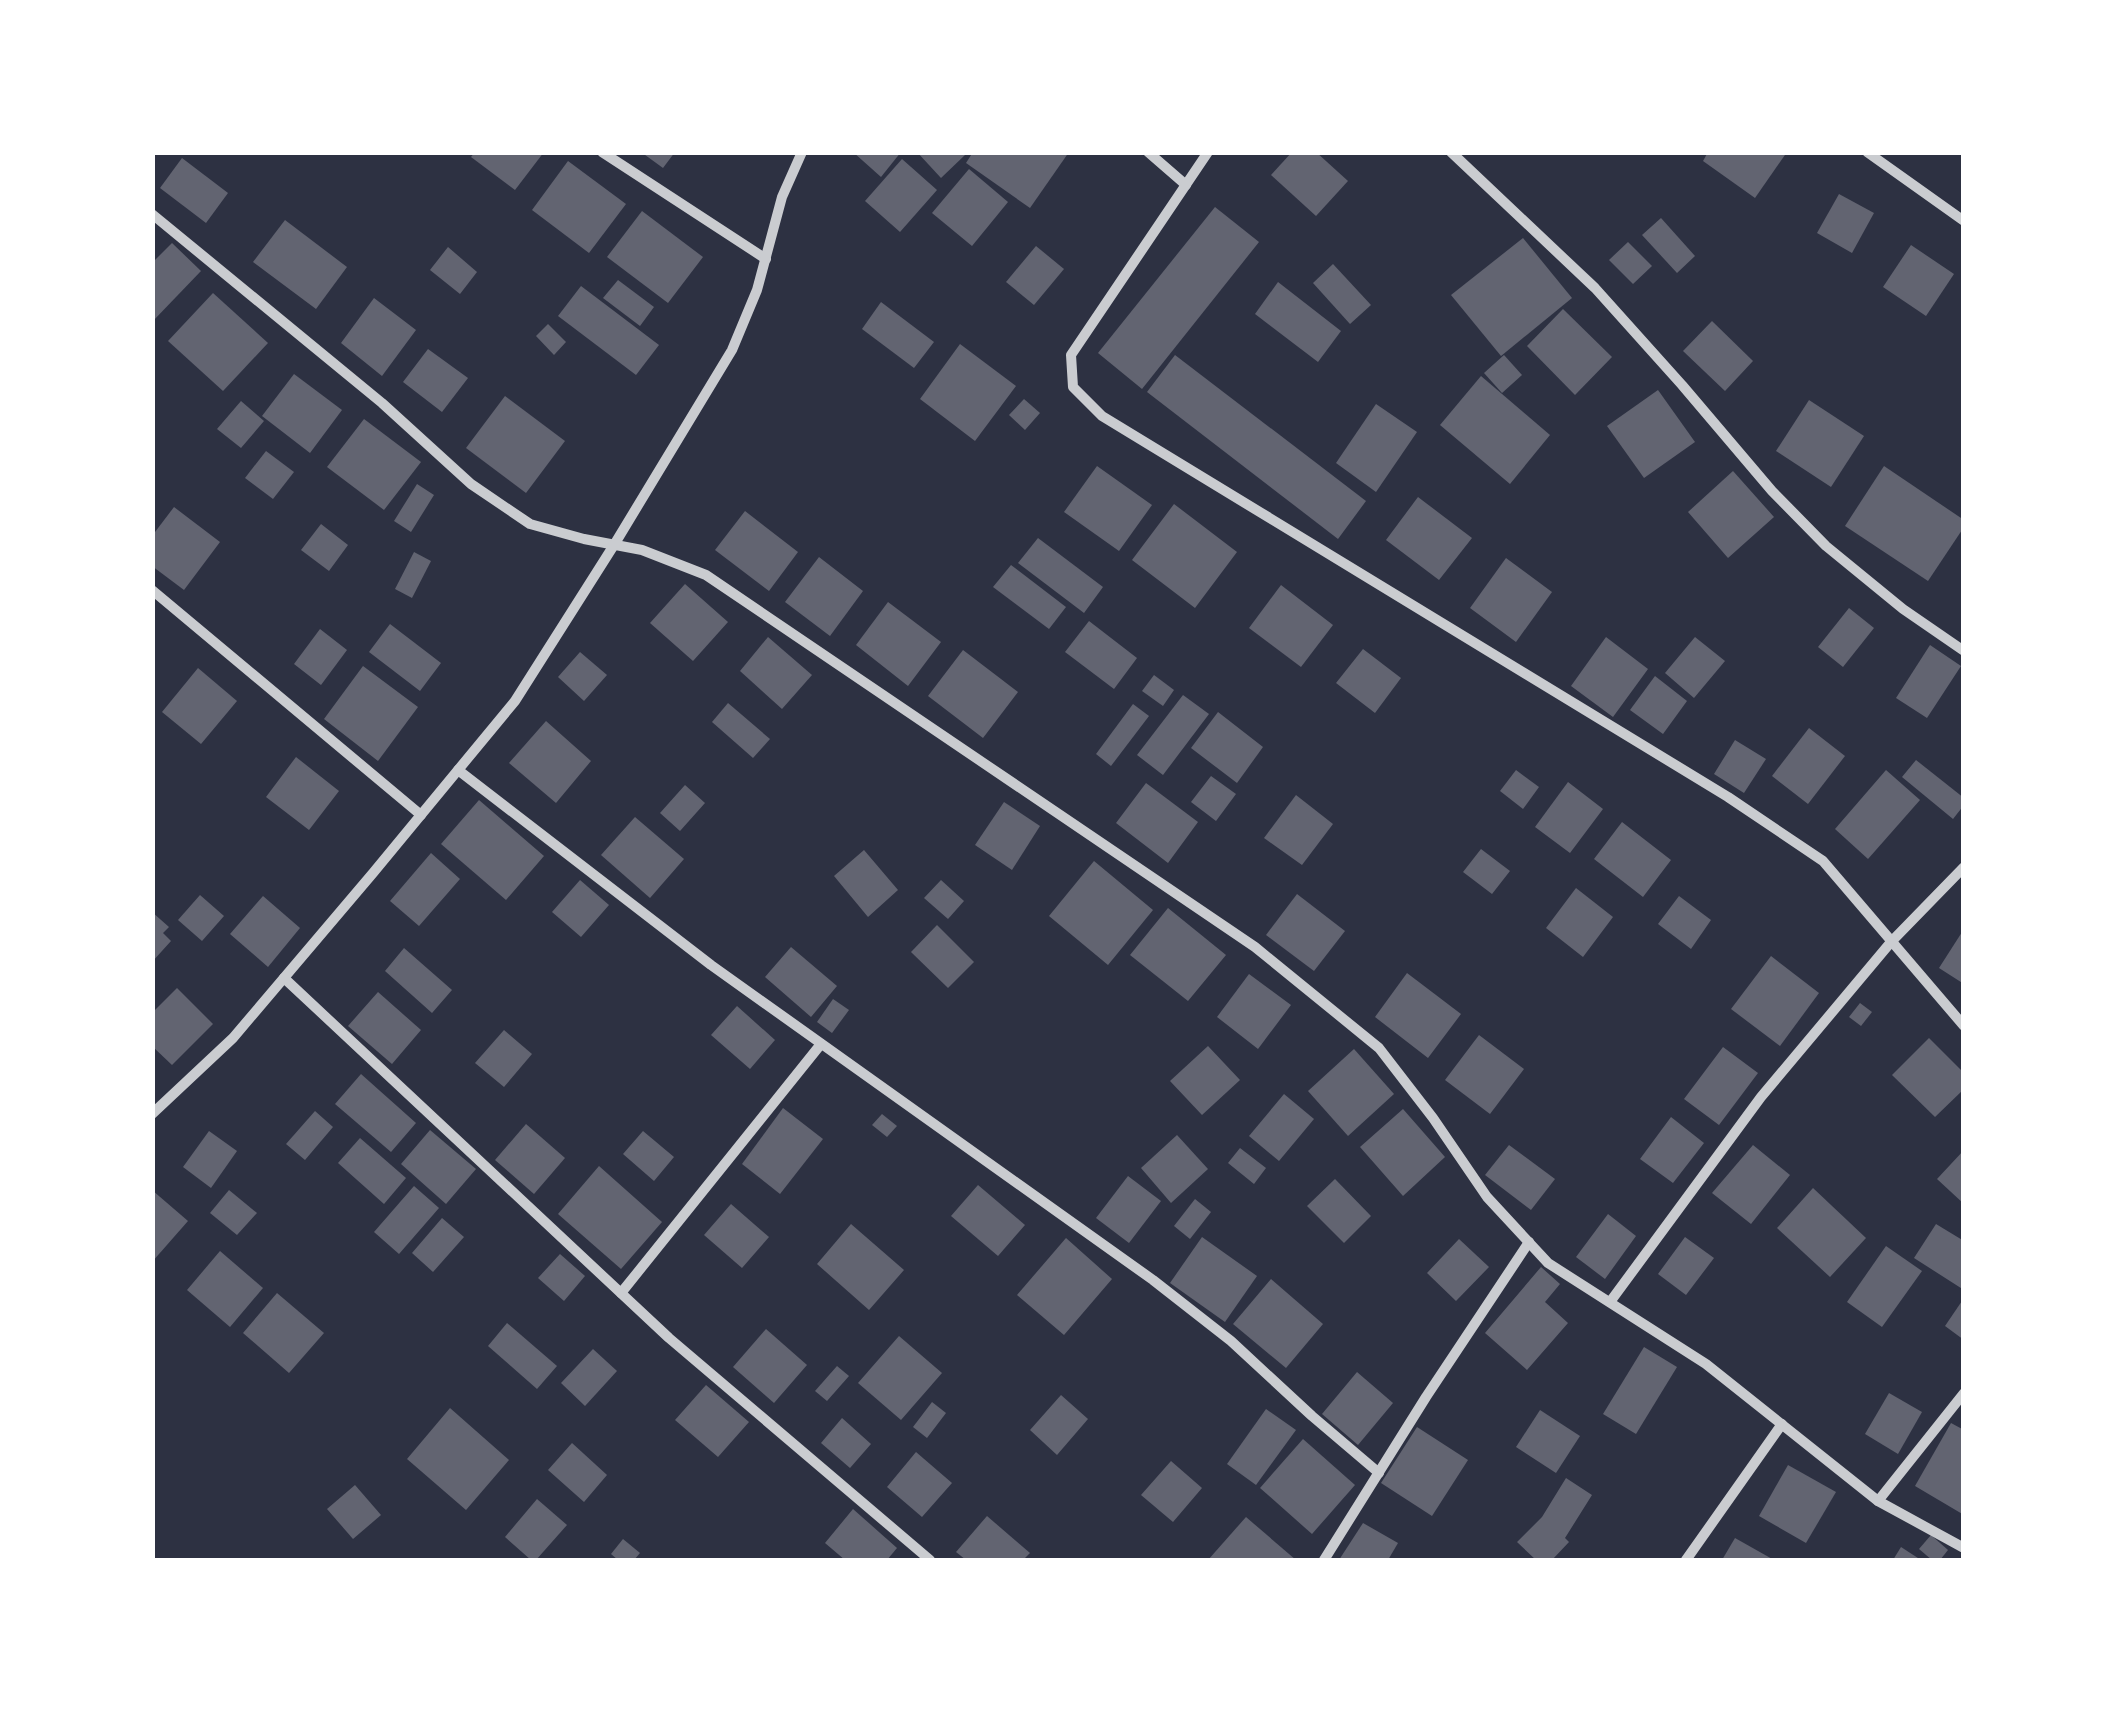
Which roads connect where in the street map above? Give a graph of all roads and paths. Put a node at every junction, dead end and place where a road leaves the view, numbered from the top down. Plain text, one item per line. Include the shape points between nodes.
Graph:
1 (602, 152) edge
2 (802, 152) edge
3 (1148, 152) edge
4 (1208, 152) edge
5 (1451, 152) edge
6 (1867, 152) edge
7 (1186, 185) junction
8 (152, 214) edge
9 (1964, 221) edge
10 (766, 259) junction
11 (614, 545) junction
12 (152, 590) edge
13 (1964, 652) edge
14 (458, 770) junction
15 (422, 815) junction
16 (1964, 867) edge
17 (1891, 942) junction
18 (284, 978) junction
19 (1964, 1026) edge
20 (821, 1044) junction
21 (152, 1114) edge
22 (1529, 1242) junction
23 (621, 1293) junction
24 (1610, 1302) junction
25 (1964, 1393) edge
26 (1782, 1424) junction
27 (1379, 1473) junction
28 (1878, 1501) junction
29 (1964, 1548) edge
30 (930, 1560) edge
31 (1324, 1560) edge
32 (1686, 1560) edge

1 - 10 street
2 - 10 street
3 - 7 street
4 - 7 street
5 - 13 street via 1595,288 1826,546
6 - 9 street
7 - 17 street via 1071,355 1073,387 1102,416 1823,861
8 - 11 street via 471,484 530,524
10 - 11 street via 732,350
11 - 14 street via 515,701
11 - 22 street via 706,575 1255,947 1378,1048 1487,1197
12 - 15 street
14 - 15 street
14 - 20 street
15 - 18 street
16 - 17 street
17 - 19 street
17 - 24 street via 1761,1097
18 - 21 street via 233,1038
18 - 23 street
20 - 23 street
20 - 27 street via 1152,1280
22 - 24 street
22 - 27 street
23 - 30 street
24 - 26 street
25 - 28 street
26 - 28 street
26 - 32 street
27 - 31 street
28 - 29 street

